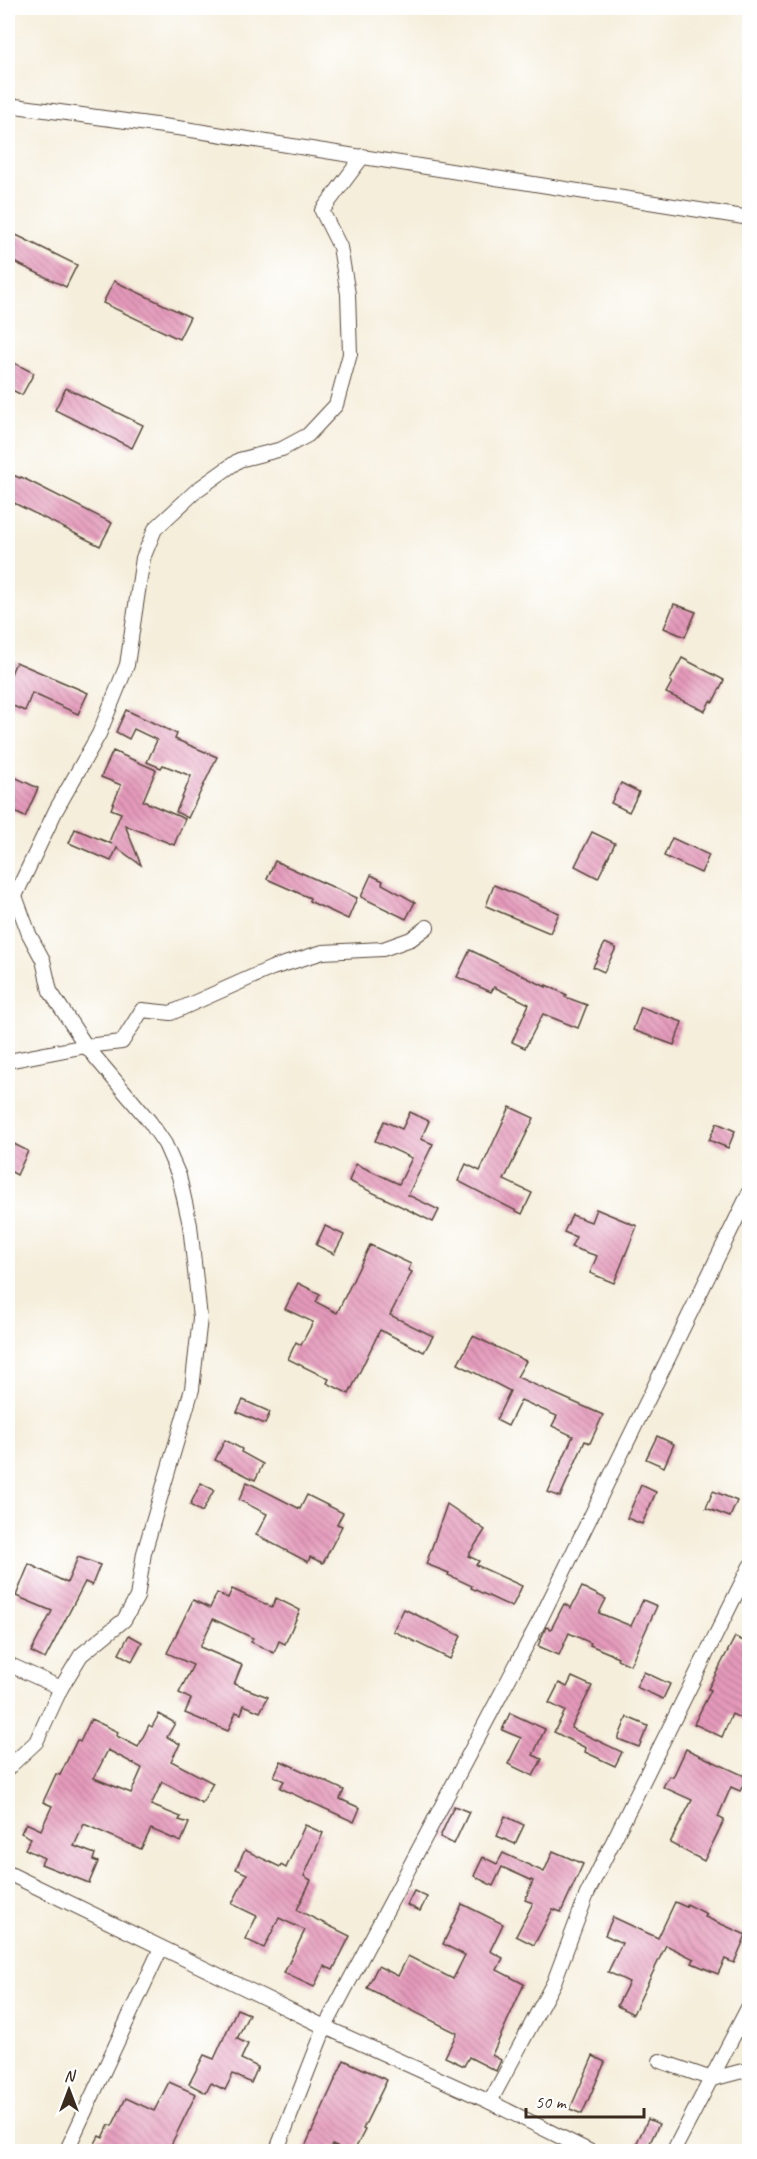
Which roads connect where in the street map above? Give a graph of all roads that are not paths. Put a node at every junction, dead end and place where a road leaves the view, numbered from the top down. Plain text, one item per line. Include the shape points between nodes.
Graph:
1 (8, 105) edge
2 (363, 156) junction
3 (750, 218) edge
4 (426, 927) dead end
5 (86, 1046) junction
6 (8, 1061) edge
7 (750, 1191) edge
8 (750, 1566) edge
9 (8, 1664) edge
10 (61, 1688) junction
11 (8, 1768) edge
12 (8, 1873) edge
13 (161, 1948) junction
14 (750, 2004) edge
15 (325, 2027) junction
16 (660, 2061) dead end
17 (750, 2069) edge
18 (712, 2079) junction
19 (490, 2102) junction
20 (66, 2151) edge
21 (276, 2151) edge
22 (591, 2151) edge
23 (673, 2151) edge

1 - 2 street
2 - 3 street
2 - 5 street via 322,211 340,247 348,294 350,354 336,405 308,435 282,449 239,460 197,490 155,529 143,558 127,665 99,734 56,810 15,896 44,960 50,991
4 - 5 street via 411,939 383,949 323,952 272,968 171,1013 142,1010 122,1042
5 - 6 street
5 - 10 street via 150,1122 179,1176 190,1225 200,1318 192,1389 144,1553 137,1597 124,1620 81,1655
7 - 15 street via 542,1616
8 - 19 street via 587,1894 554,1982
9 - 10 street
10 - 11 street via 36,1742
12 - 13 street
13 - 15 street
13 - 20 street
14 - 18 street
15 - 19 street
15 - 21 street
16 - 18 street
17 - 18 street
18 - 23 street
19 - 22 street

